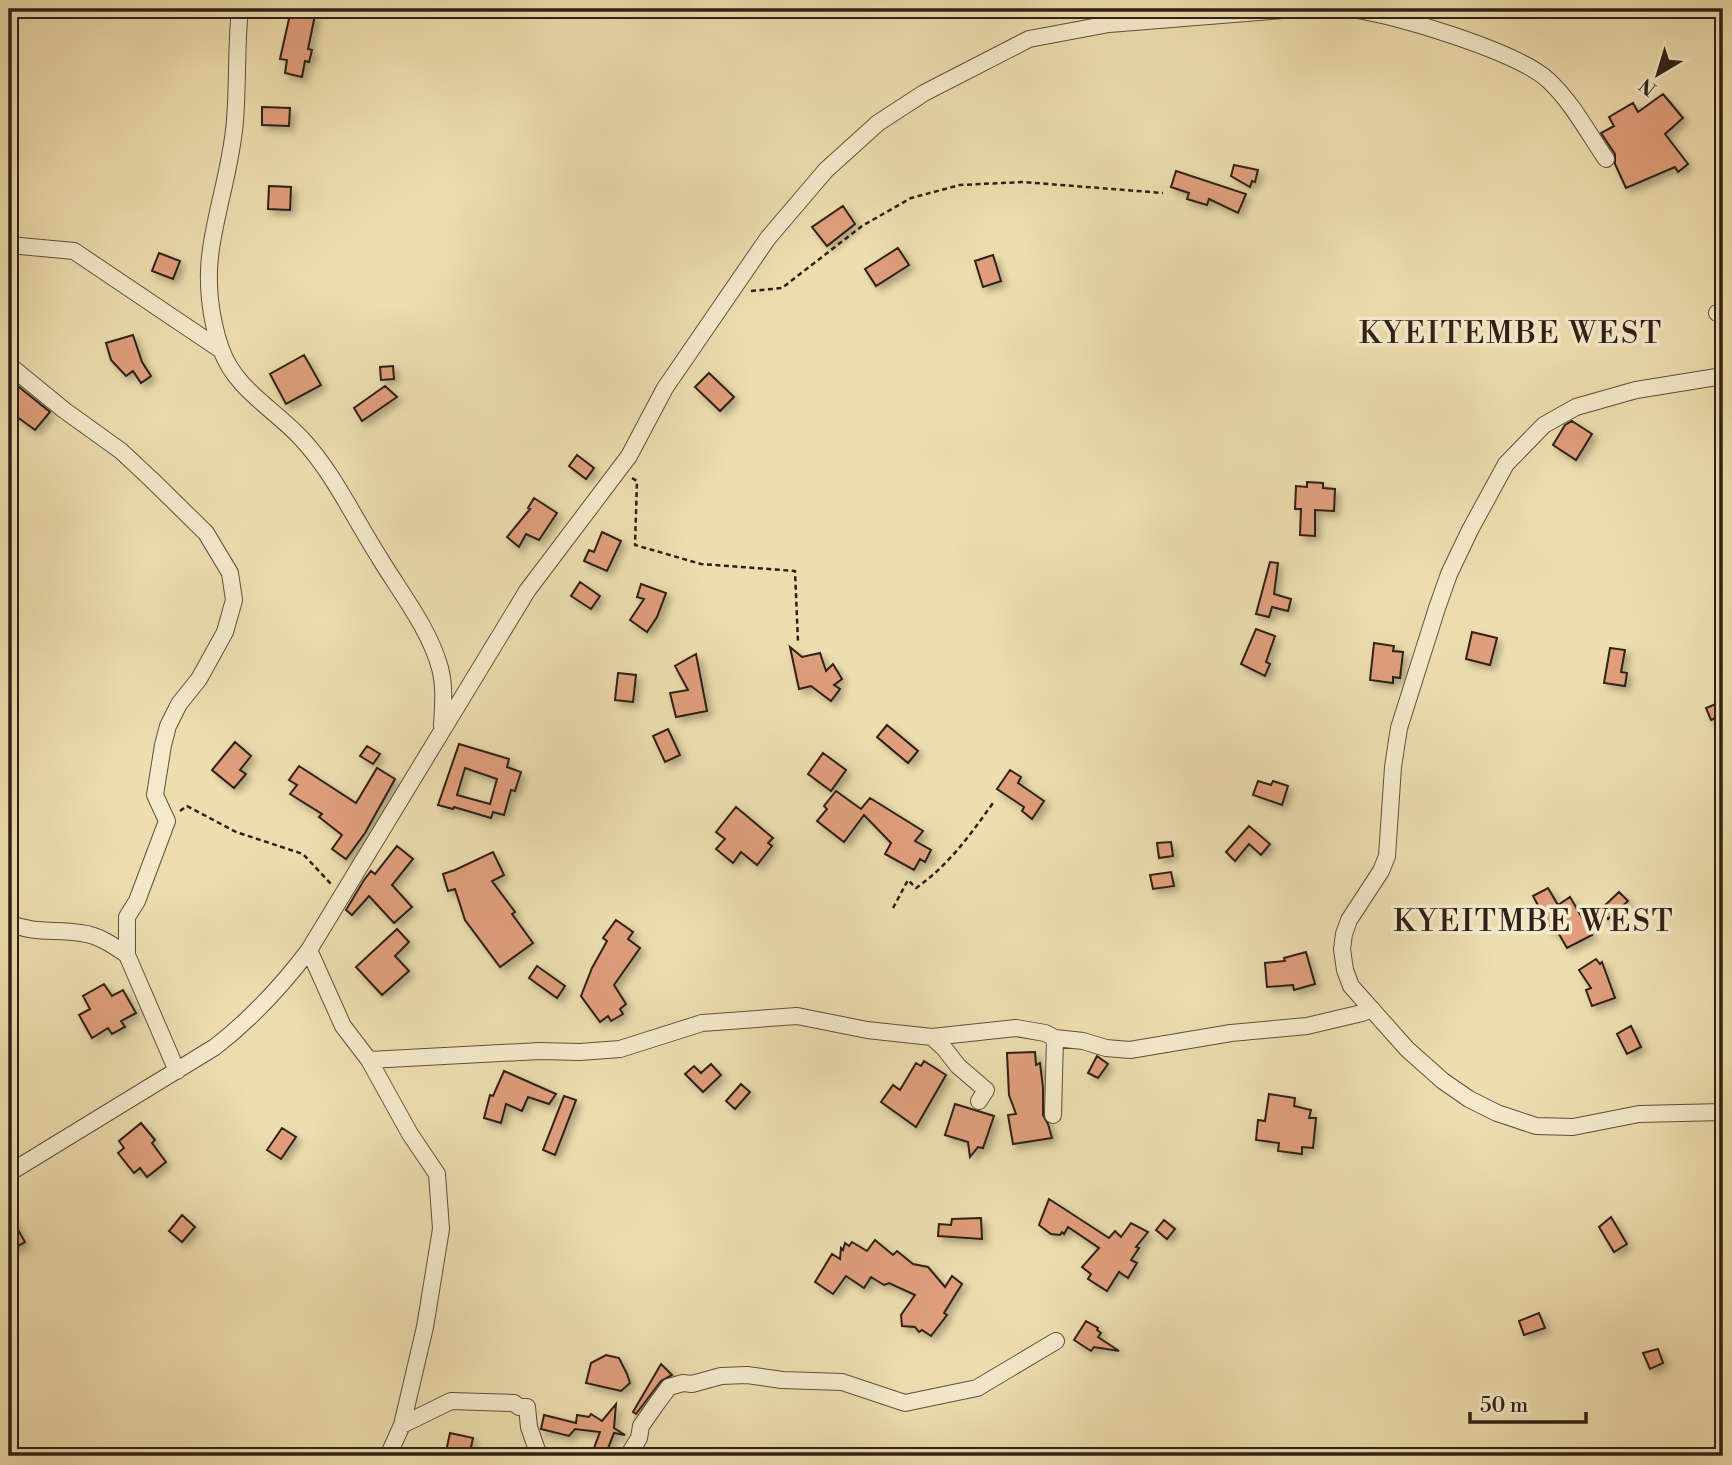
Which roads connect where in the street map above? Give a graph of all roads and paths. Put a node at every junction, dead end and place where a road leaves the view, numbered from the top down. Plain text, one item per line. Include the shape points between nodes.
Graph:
1 (240, 9) edge
2 (1296, 9) edge
3 (1351, 9) edge
4 (1128, 16) edge
5 (1606, 159) dead end
6 (1163, 193) dead end
7 (9, 246) edge
8 (730, 293) junction
9 (221, 350) junction
10 (9, 365) edge
11 (1723, 376) edge
12 (617, 470) junction
13 (798, 642) dead end
14 (442, 728) junction
15 (993, 803) dead end
16 (167, 821) junction
17 (341, 895) junction
18 (893, 908) dead end
19 (9, 923) edge
20 (309, 950) junction
21 (127, 955) junction
22 (1352, 986) junction
23 (1372, 1009) junction
24 (1342, 1018) junction
25 (932, 1037) junction
26 (1055, 1038) junction
27 (369, 1060) junction
28 (177, 1071) junction
29 (979, 1101) dead end
30 (1723, 1112) edge
31 (1052, 1115) dead end
32 (9, 1173) edge
33 (1056, 1341) dead end
34 (402, 1425) junction
35 (388, 1456) edge
36 (539, 1456) edge
37 (628, 1456) edge

1 - 9 street via 235,121 211,250 211,309
2 - 4 street
3 - 5 street via 1371,11 1515,60 1547,79
4 - 8 street via 1029,39 924,93 878,123 826,170 768,238
6 - 8 path via 1023,182 960,185 911,198 862,226 782,288
7 - 9 street via 74,251
8 - 12 street via 664,388
9 - 14 street via 237,380 318,459 414,613 440,668
10 - 16 street via 152,480 206,533 230,573 234,600 225,632 199,679 178,704 163,745 155,795
11 - 22 street via 1636,390 1576,407 1544,425 1506,464 1449,574 1399,728 1387,856 1344,934 1345,970
12 - 13 path via 637,481 635,545 701,564 794,571
12 - 14 street via 527,591
14 - 17 street
15 - 18 path via 938,873 916,888 908,880
16 - 17 path via 187,806 236,832 303,854
16 - 21 street via 127,917
17 - 20 street
19 - 21 street via 35,931 82,933
20 - 27 street via 343,1026
20 - 28 street via 243,1025
21 - 28 street
22 - 23 street
22 - 24 street
23 - 24 street
23 - 30 street via 1443,1081 1497,1113 1536,1126 1573,1127 1639,1115
24 - 26 street via 1130,1050
25 - 26 street via 1016,1028
25 - 27 street via 785,1016 702,1023 620,1049
25 - 29 street via 986,1090
26 - 31 street
27 - 34 street via 437,1174 440,1199 442,1229
28 - 32 street
33 - 37 street via 977,1388 905,1403 842,1382 747,1375 683,1383 669,1388 655,1406
34 - 35 street
34 - 36 street via 451,1401 514,1403 527,1407

